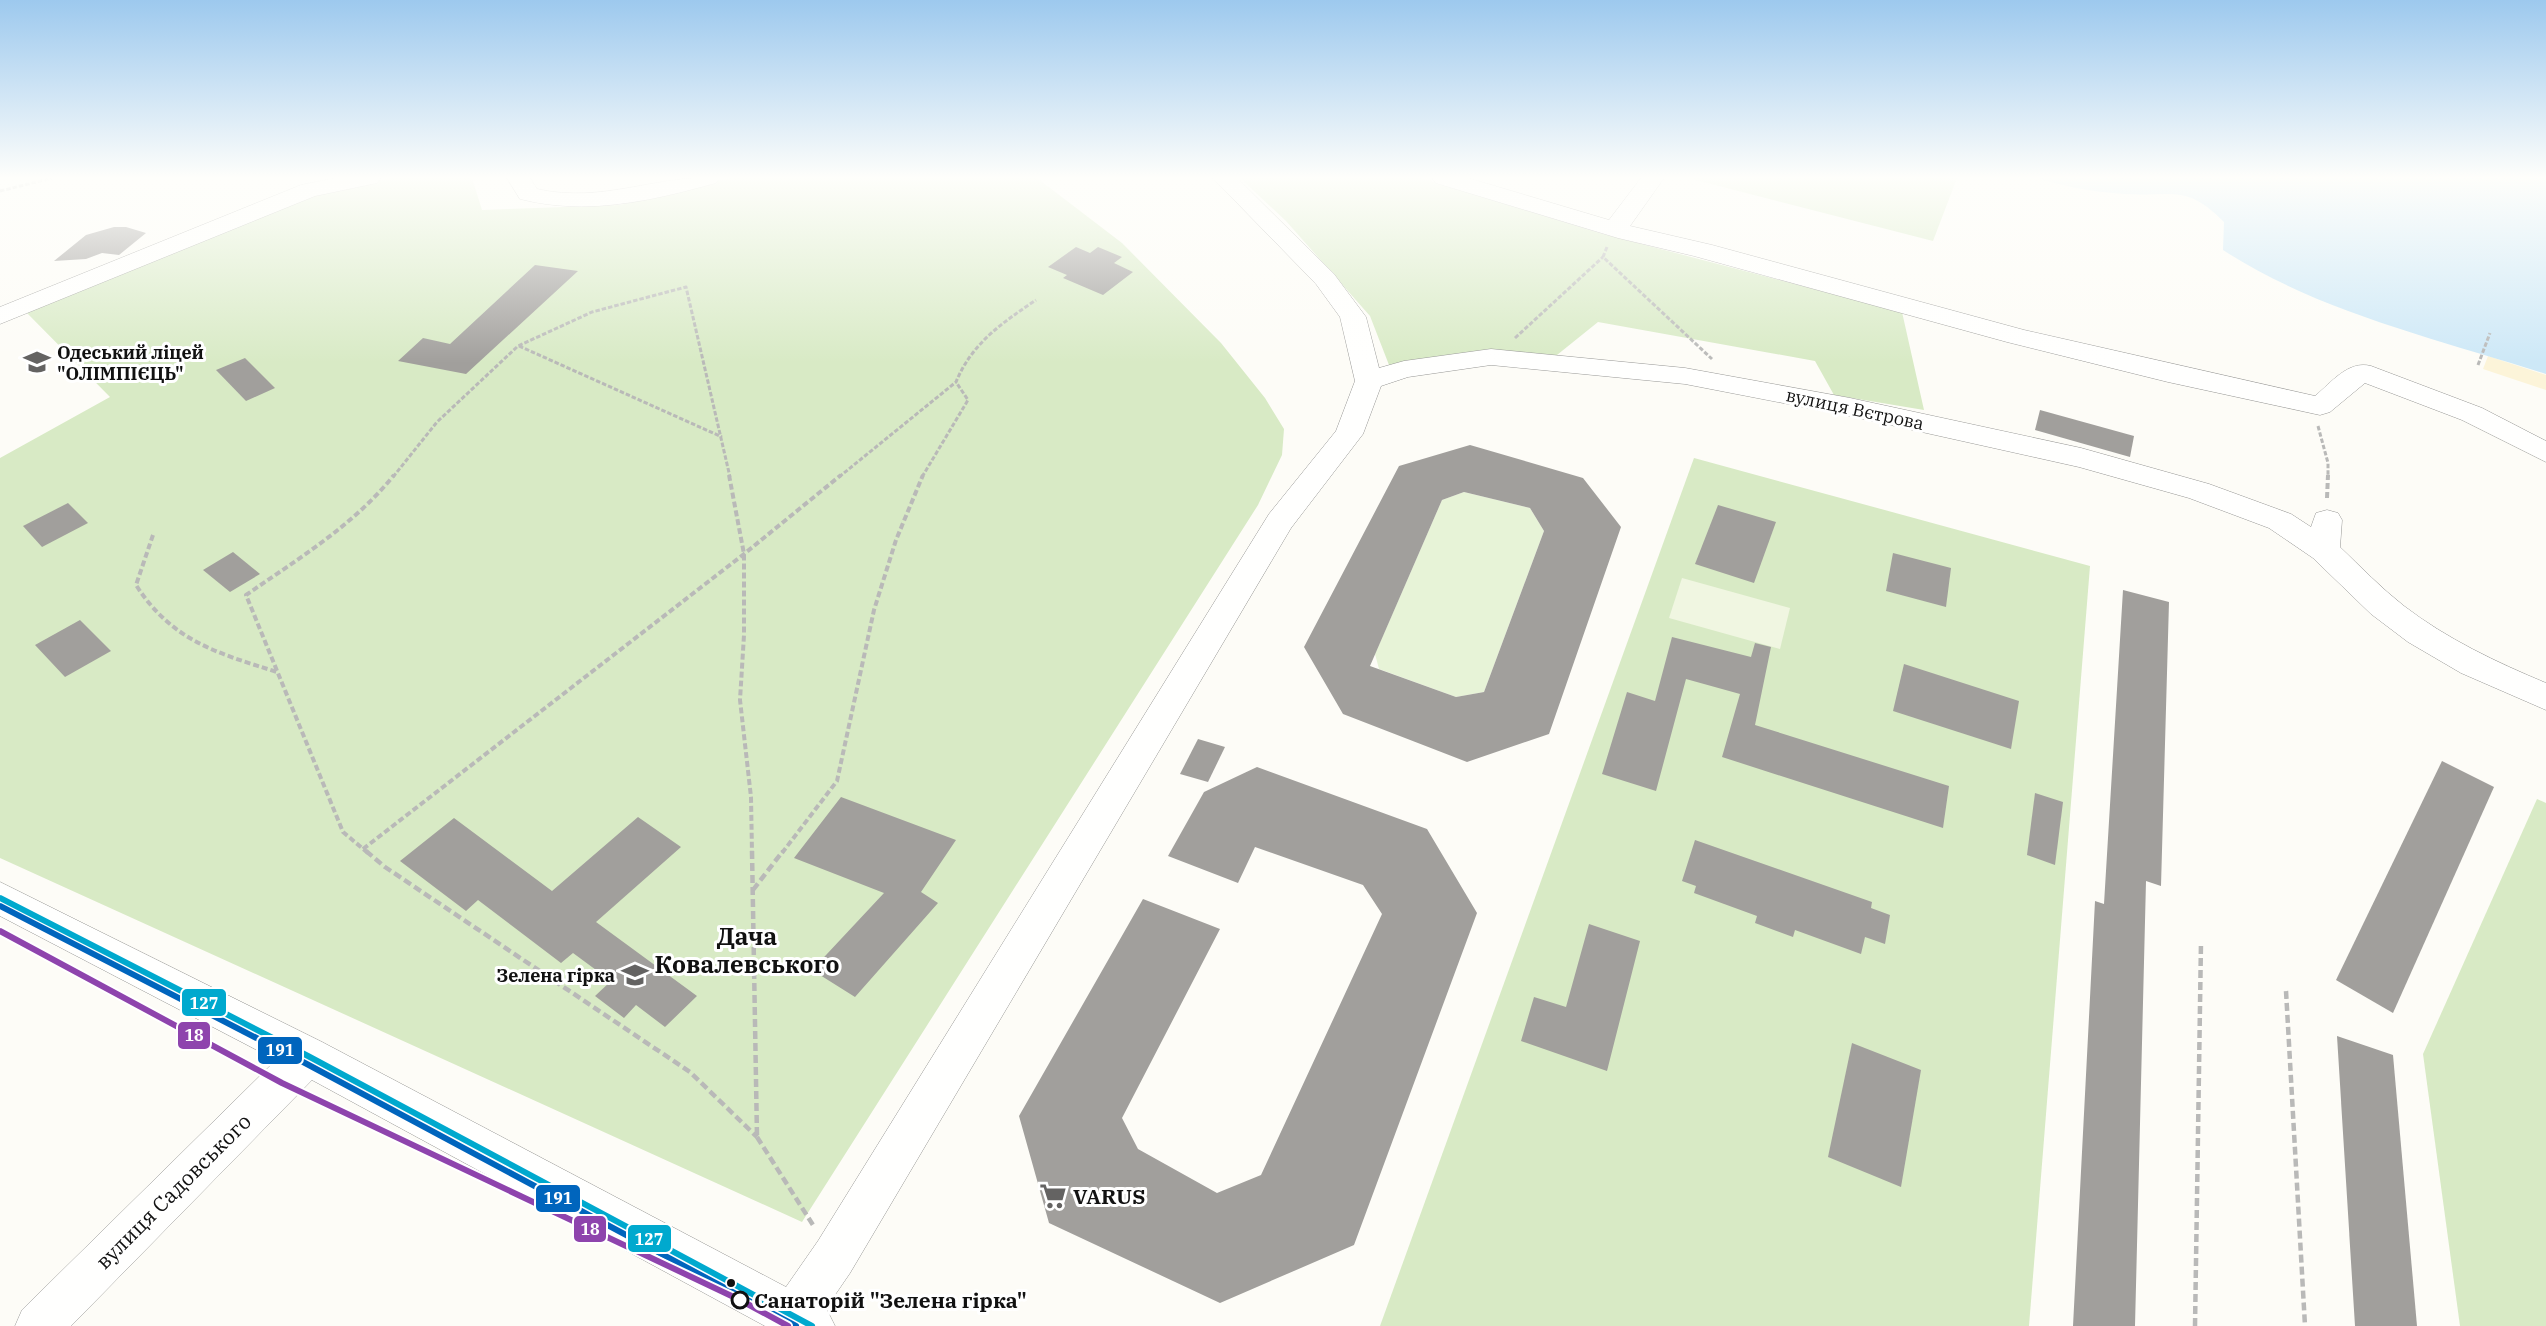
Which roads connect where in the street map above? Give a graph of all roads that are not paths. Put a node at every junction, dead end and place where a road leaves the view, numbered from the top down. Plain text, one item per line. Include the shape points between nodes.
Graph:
1 (187, 240) edge
2 (1286, 240) edge
3 (1661, 240) edge
4 (0, 316) edge
5 (1369, 381) junction
6 (2546, 453) edge
7 (2546, 697) edge
8 (0, 898) edge
9 (308, 1056) junction
10 (802, 1321) edge
11 (38, 1326) edge

1 - 4 street
2 - 5 street via 1325,279 1353,317
3 - 6 street via 2202,382 2320,406 2361,372 2472,414
5 - 7 street, вулиця Вєтрова via 1404,369 1491,357 1685,376 1850,407 2081,458 2199,491 2326,535 2375,599 2435,644 2480,669
5 - 10 street via 1349,434 1280,521 834,1257
8 - 9 street
9 - 10 street
9 - 11 street, вулиця Садовського

